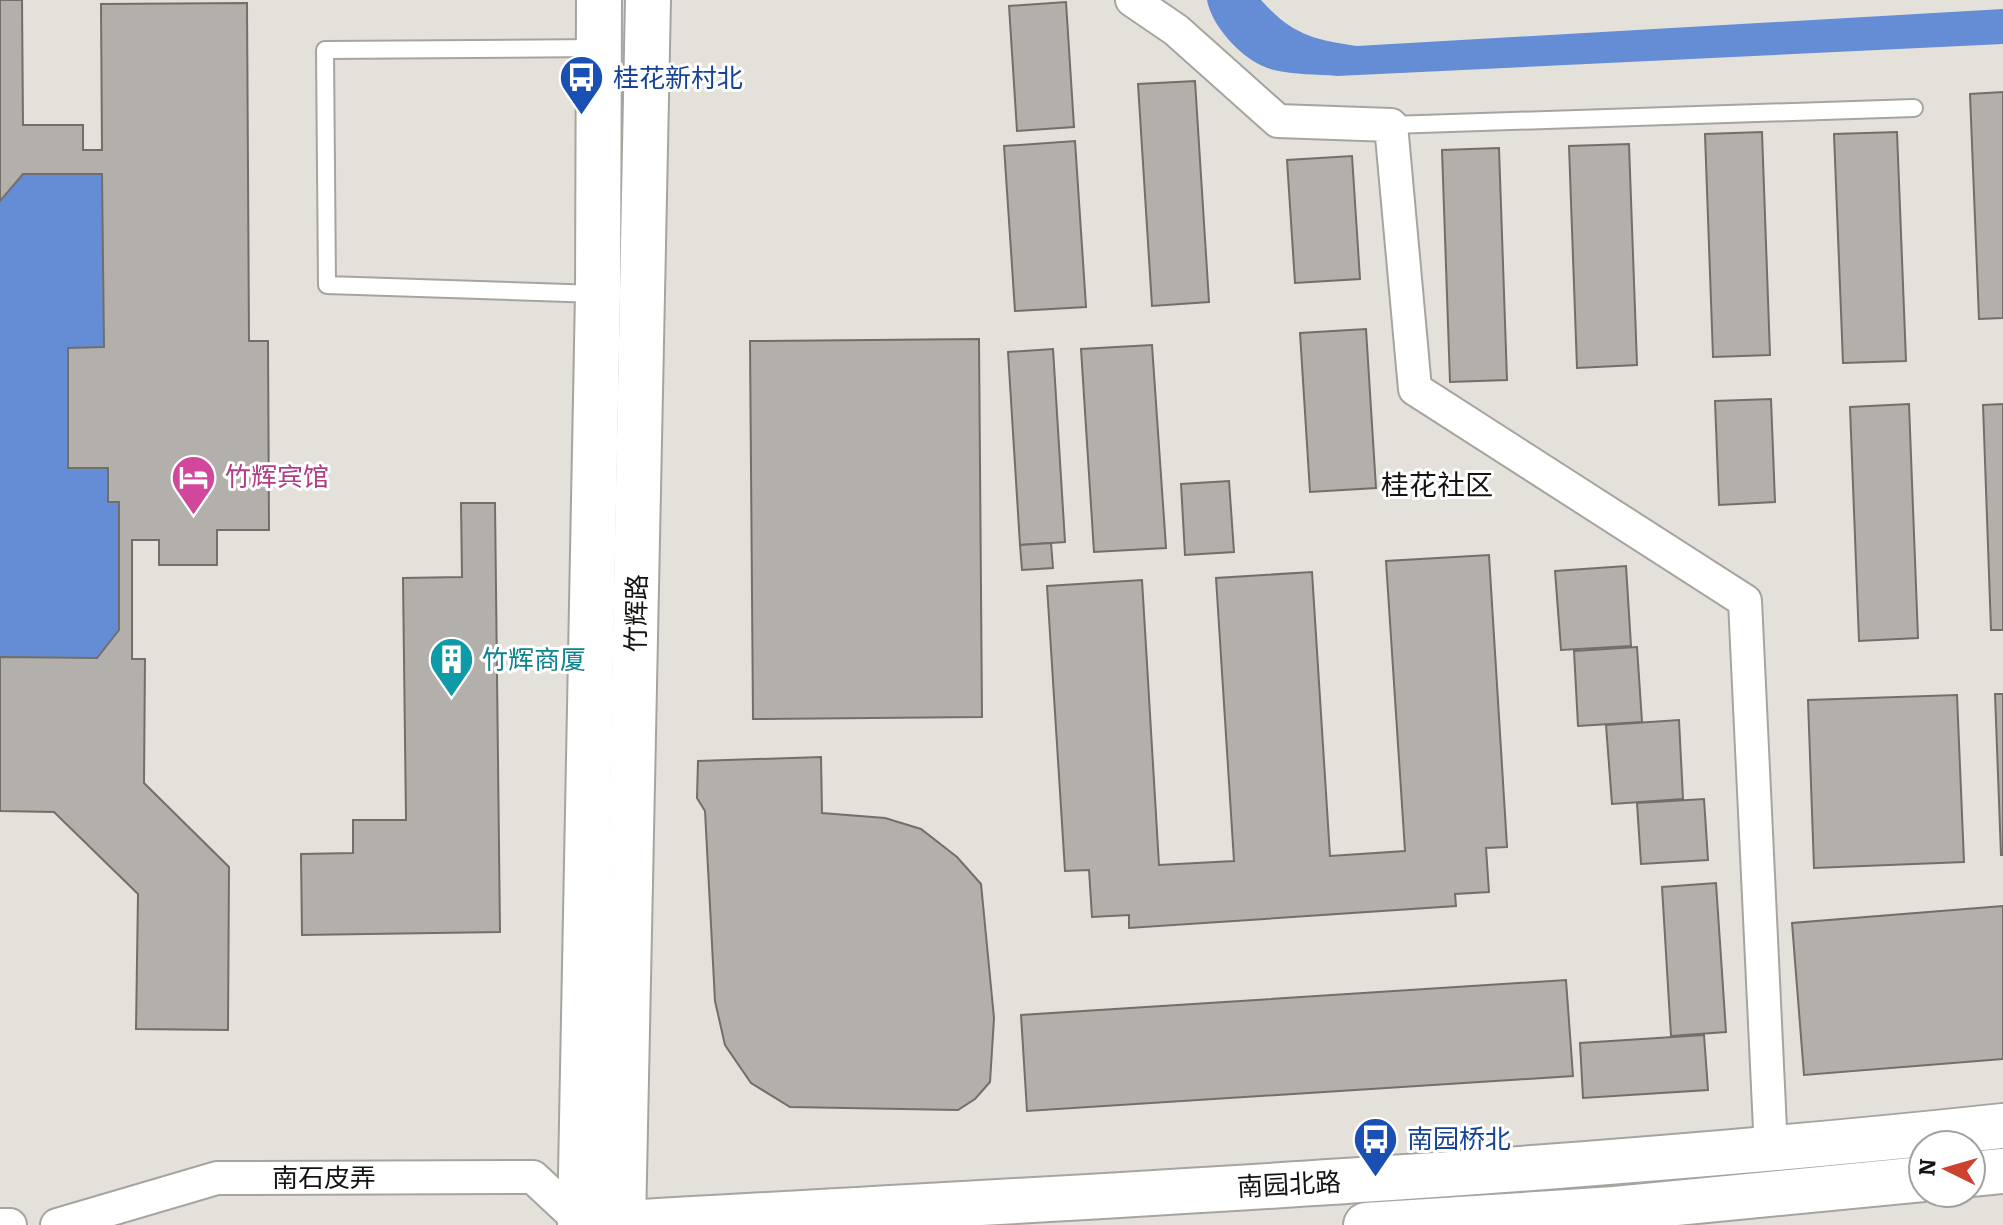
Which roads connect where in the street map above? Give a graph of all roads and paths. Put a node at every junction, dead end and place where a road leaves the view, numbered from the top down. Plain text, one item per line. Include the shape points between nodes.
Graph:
1 (599, 0) edge
2 (648, 0) edge
3 (1132, 0) edge
4 (599, 48) junction
5 (1914, 108) dead end
6 (1391, 125) junction
7 (598, 294) junction
8 (2003, 1126) edge
9 (1771, 1150) junction
10 (1907, 1181) edge
11 (598, 1224) edge
12 (0, 1225) edge
13 (10, 1225) edge
14 (57, 1225) edge
15 (1366, 1225) edge

1 - 4 main road, 竹辉路
2 - 11 main road, 竹辉路
3 - 6 street via 1176,30 1278,121
4 - 7 main road, 竹辉路
4 - 7 lane via 325,50 327,285
5 - 6 lane
6 - 9 street via 1415,389 1745,601
7 - 11 main road, 竹辉路
8 - 9 main road, 南园北路
9 - 11 main road, 南园北路 via 1416,1178
10 - 15 main road, 南园北路 via 1629,1208
11 - 14 street, 南石皮弄 via 533,1177 217,1178
12 - 13 street

